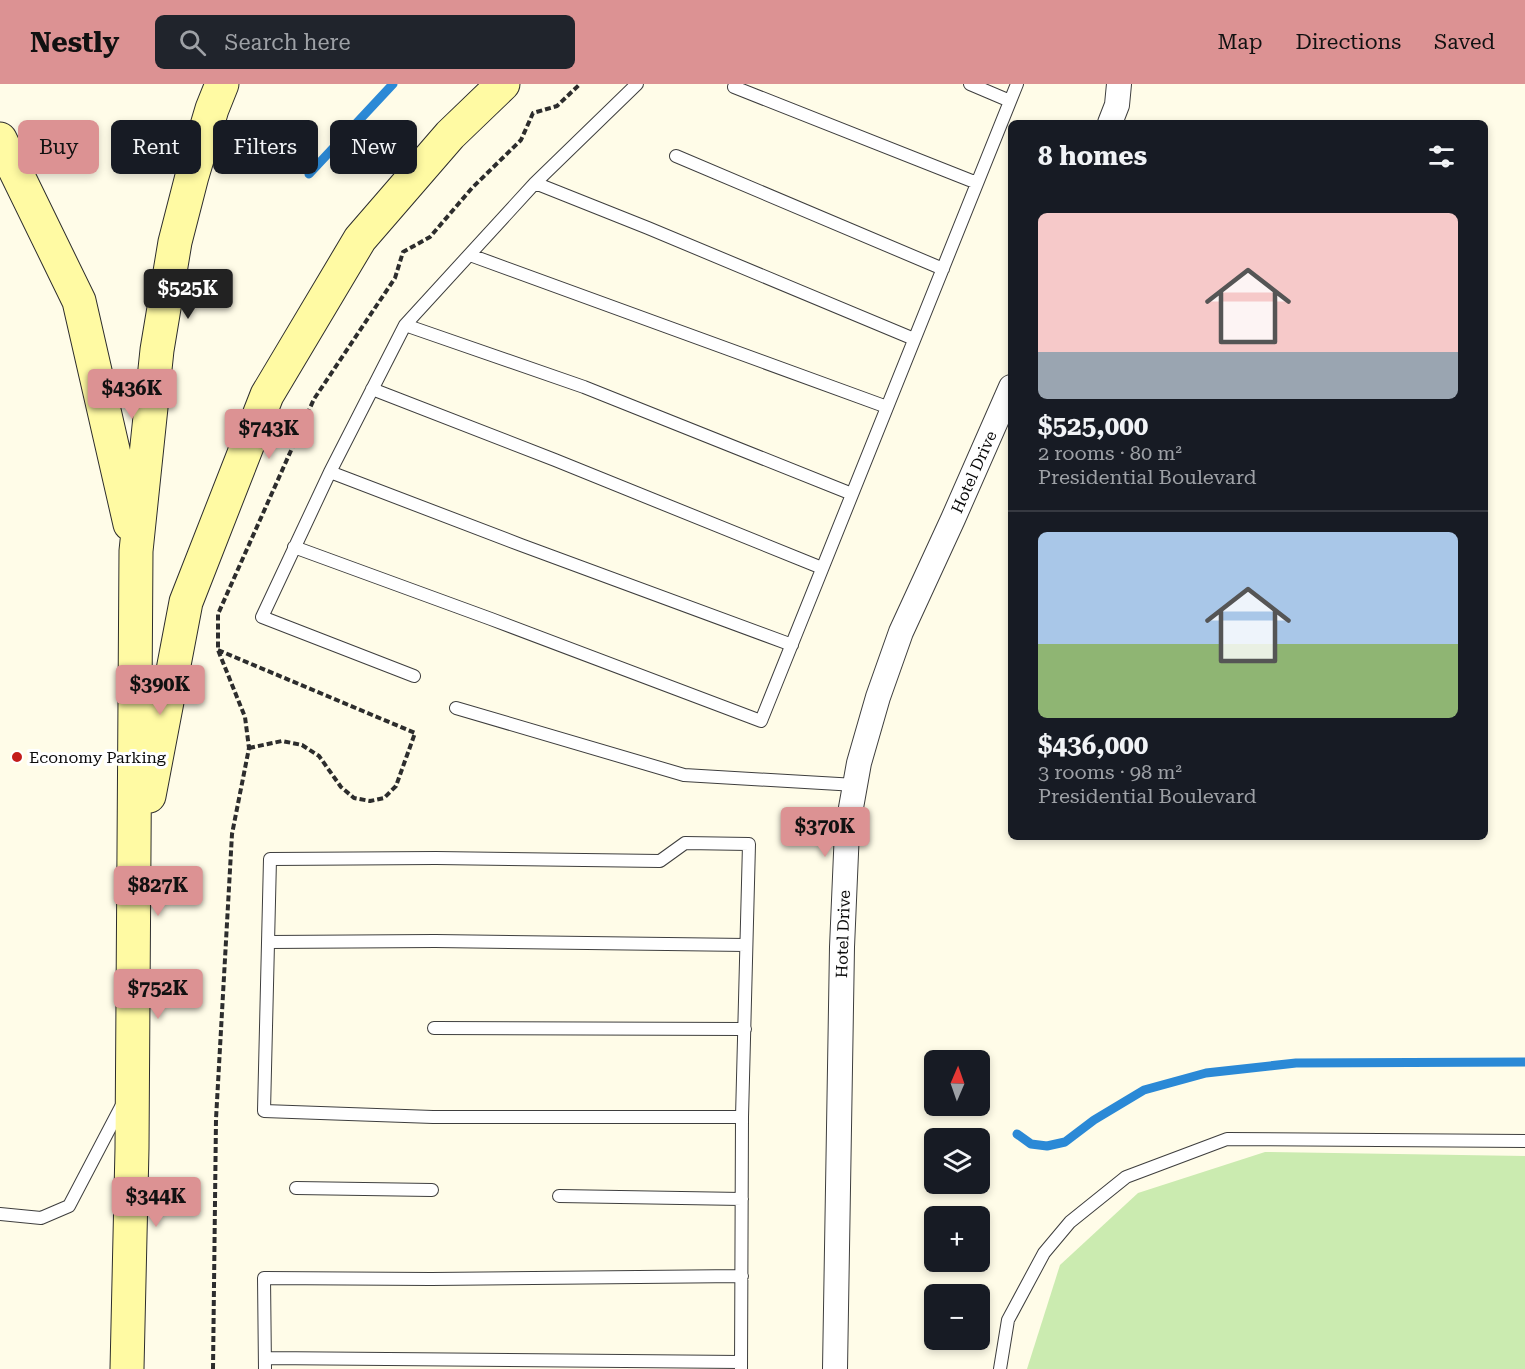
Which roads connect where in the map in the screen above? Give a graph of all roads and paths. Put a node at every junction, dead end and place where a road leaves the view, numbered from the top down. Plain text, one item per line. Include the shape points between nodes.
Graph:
1 (222, 84) edge
2 (503, 84) edge
3 (580, 84) edge
4 (637, 84) edge
5 (970, 84) edge
6 (1017, 84) edge
7 (1119, 84) edge
8 (734, 87) dead end
9 (1010, 101) junction
10 (1111, 120) edge
11 (0, 139) edge
12 (676, 156) dead end
13 (535, 183) junction
14 (977, 183) junction
15 (470, 255) junction
16 (943, 269) junction
17 (405, 325) junction
18 (914, 339) junction
19 (372, 389) junction
20 (1008, 394) edge
21 (887, 407) junction
22 (330, 472) junction
23 (852, 494) junction
24 (294, 547) junction
25 (136, 551) junction
26 (822, 568) junction
27 (792, 645) junction
28 (218, 650) junction
29 (414, 676) dead end
30 (456, 708) dead end
31 (249, 748) junction
32 (855, 785) junction
33 (133, 880) junction
34 (268, 942) junction
35 (746, 945) junction
36 (434, 1028) dead end
37 (745, 1029) junction
38 (132, 1086) junction
39 (742, 1117) junction
40 (1525, 1142) edge
41 (296, 1188) dead end
42 (432, 1190) dead end
43 (559, 1196) dead end
44 (742, 1199) junction
45 (0, 1214) edge
46 (742, 1276) junction
47 (265, 1364) edge
48 (741, 1365) edge
49 (127, 1369) edge
50 (213, 1369) edge
51 (836, 1369) edge
52 (1000, 1369) edge

1 - 25 main road via 175,242 157,350
2 - 33 main road via 450,135 360,239 267,396 186,602
3 - 28 path via 557,106 533,113 521,140 430,237 403,252 395,278 314,399 218,614
4 - 13 lane
5 - 9 lane
6 - 9 lane
7 - 10 street
8 - 14 lane
9 - 14 lane
11 - 25 main road via 79,301
12 - 16 lane
13 - 15 lane
13 - 18 lane
14 - 16 lane
15 - 17 lane
15 - 21 lane
16 - 18 lane
17 - 19 lane
17 - 23 lane via 584,387
18 - 21 lane
19 - 22 lane
19 - 26 lane
20 - 32 street, Hotel Drive via 901,632 878,697
21 - 23 lane
22 - 24 lane
22 - 27 lane
23 - 26 lane
24 - 27 lane via 761,721
24 - 29 lane via 262,617
25 - 33 main road
26 - 27 lane
28 - 31 path via 245,717
28 - 31 path via 415,733 396,786 384,798 370,801 354,798 319,756 302,745 282,741
30 - 32 lane via 684,775
31 - 50 path via 231,846 216,1119
32 - 51 street, Hotel Drive via 847,830 842,947
33 - 38 main road
34 - 35 lane
34 - 35 lane via 270,859 660,861 685,843 749,844
34 - 39 lane via 264,1111 433,1117
35 - 37 lane
36 - 37 lane
37 - 39 lane
38 - 45 lane via 69,1206 41,1218
38 - 49 main road
39 - 44 lane
40 - 52 lane via 1227,1139 1126,1178 1070,1222 1044,1253 1008,1320
41 - 42 lane
43 - 44 lane
44 - 46 lane
46 - 47 lane via 264,1278
46 - 48 lane
47 - 48 lane

